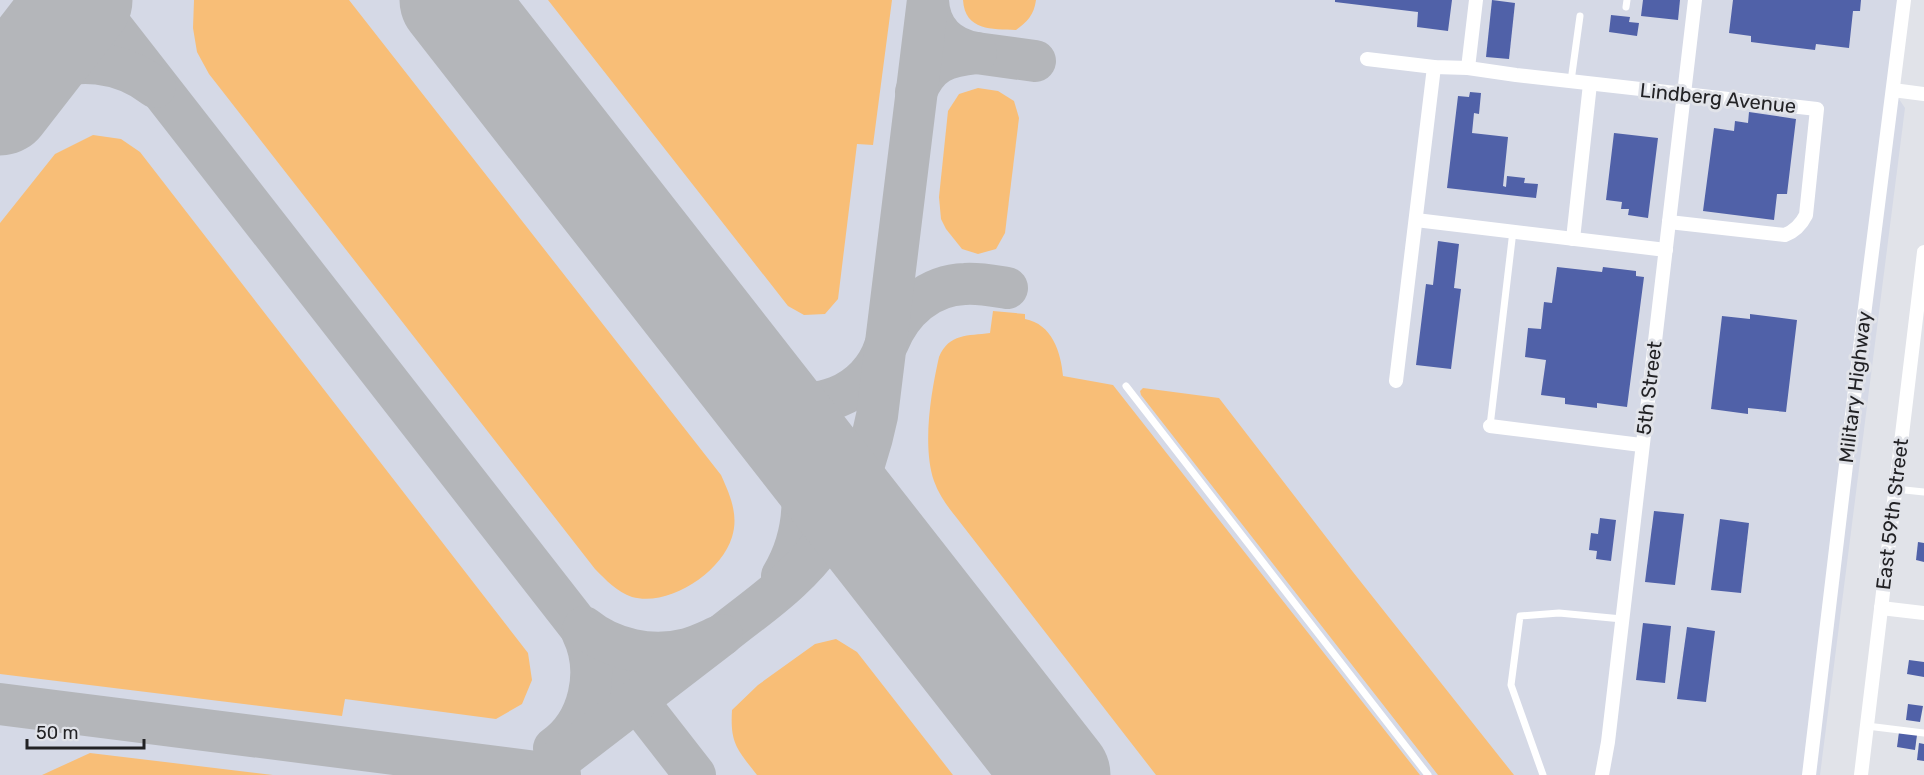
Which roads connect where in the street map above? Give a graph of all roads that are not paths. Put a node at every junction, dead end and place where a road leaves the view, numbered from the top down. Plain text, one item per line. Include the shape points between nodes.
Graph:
1 (1476, 0) edge
2 (1695, 0) edge
3 (1904, 0) edge
4 (1580, 16) dead end
5 (1367, 58) dead end
6 (1434, 67) junction
7 (1468, 68) junction
8 (1571, 81) junction
9 (1590, 84) junction
10 (1893, 90) junction
11 (1924, 94) edge
12 (1684, 95) junction
13 (1416, 220) junction
14 (1669, 222) junction
15 (1513, 231) junction
16 (1573, 239) junction
17 (1666, 250) junction
18 (1924, 254) edge
19 (1910, 371) junction
20 (1924, 373) edge
21 (1396, 381) dead end
22 (1126, 386) dead end
23 (1490, 426) joint
24 (1641, 445) junction
25 (1896, 489) junction
26 (1924, 492) edge
27 (1881, 608) junction
28 (1924, 613) edge
29 (1622, 619) junction
30 (1867, 726) junction
31 (1924, 733) edge
32 (1428, 775) edge
33 (1543, 775) edge
34 (1602, 775) edge
35 (1809, 775) edge
36 (1861, 775) edge

1 - 7 street
2 - 12 street, 5th Street
3 - 10 street, Military Highway
4 - 8 lane
5 - 6 street, Lindberg Avenue
6 - 7 street, Lindberg Avenue
6 - 13 street
7 - 8 street, Lindberg Avenue
8 - 9 street, Lindberg Avenue
9 - 12 street, Lindberg Avenue
9 - 16 street
10 - 11 street
10 - 35 street, Military Highway
12 - 14 street, 5th Street
12 - 14 street, Lindberg Avenue via 1817,109 1806,215 1802,223 1785,235
13 - 15 street
13 - 21 street
14 - 17 street, 5th Street
15 - 16 street
15 - 23 lane
16 - 17 street
17 - 24 street, 5th Street
18 - 19 street, East 59th Street
19 - 20 street
19 - 25 street, East 59th Street
22 - 32 lane
23 - 24 street
24 - 29 street, 5th Street
25 - 26 lane
25 - 27 street, East 59th Street
27 - 28 street
27 - 30 street, East 59th Street
29 - 33 lane via 1559,613 1520,616 1511,685
29 - 34 street, 5th Street
30 - 31 lane
30 - 36 street, East 59th Street

